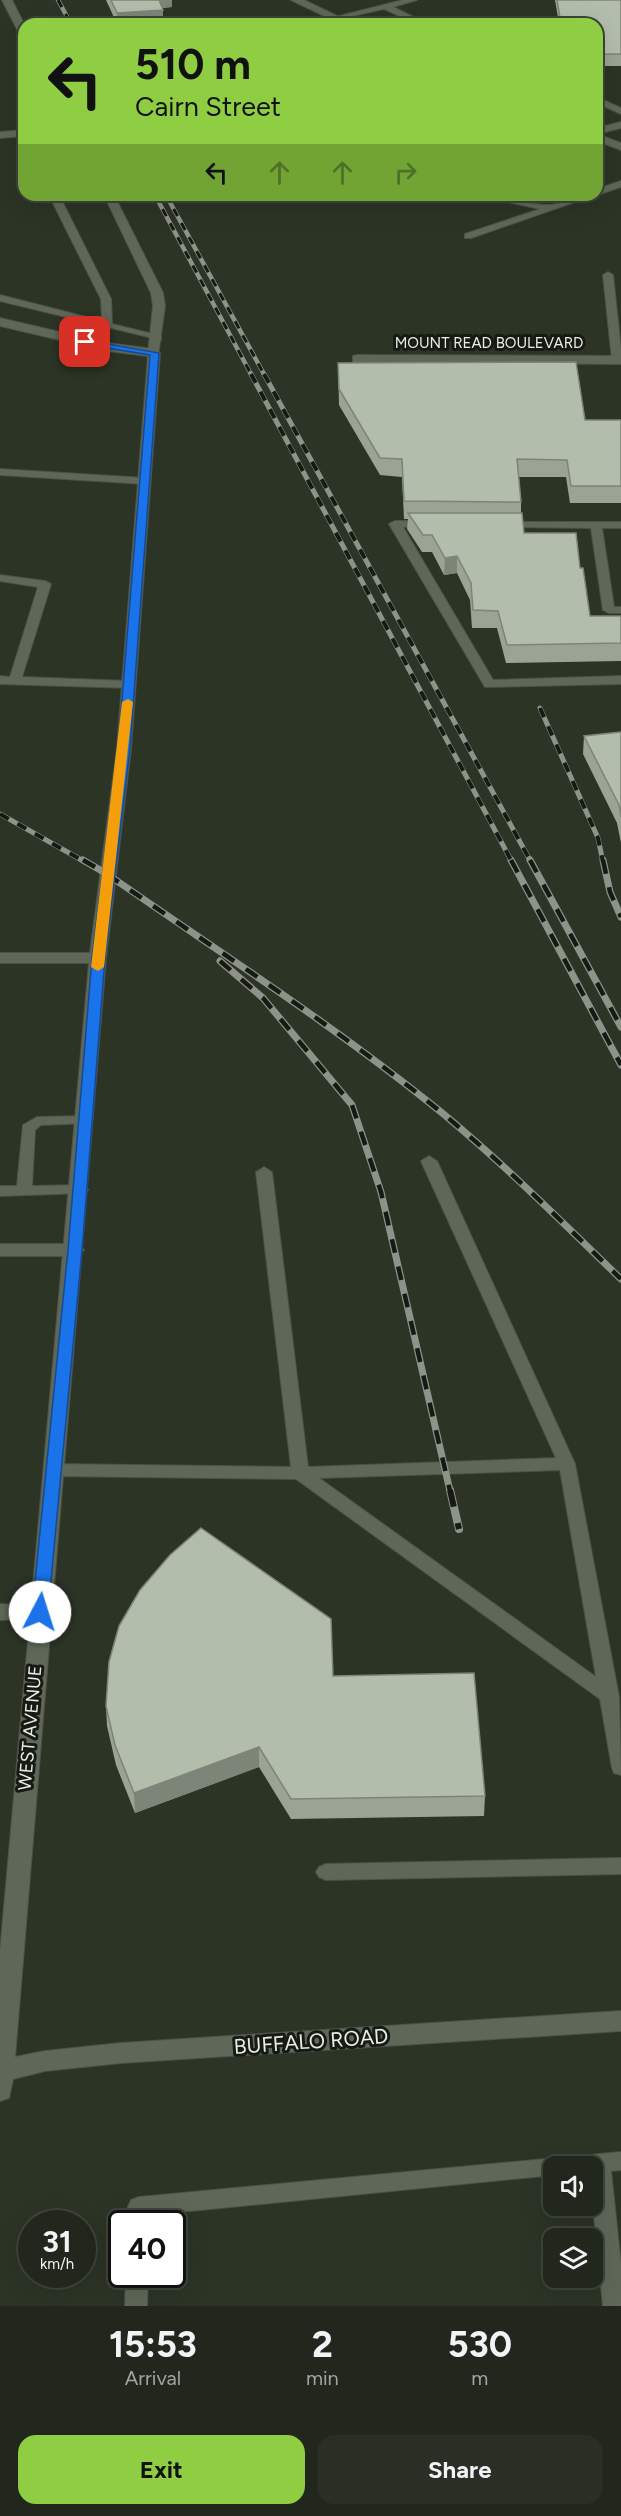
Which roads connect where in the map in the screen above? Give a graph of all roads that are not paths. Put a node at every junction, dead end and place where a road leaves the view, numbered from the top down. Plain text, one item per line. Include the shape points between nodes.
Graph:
1 (7, 0) edge
2 (296, 0) edge
3 (370, 0) edge
4 (412, 0) edge
5 (384, 6) junction
6 (335, 18) joint
7 (411, 18) edge
8 (18, 21) edge
9 (603, 103) edge
10 (621, 111) edge
11 (621, 125) edge
12 (603, 130) edge
13 (18, 134) edge
14 (0, 135) edge
15 (603, 139) edge
16 (621, 147) edge
17 (621, 184) edge
18 (603, 190) edge
19 (57, 201) edge
20 (112, 201) edge
21 (514, 201) edge
22 (572, 201) edge
23 (551, 208) junction
24 (468, 236) dead end
25 (608, 275) dead end
26 (0, 298) edge
27 (0, 322) edge
28 (106, 325) junction
29 (157, 338) junction
30 (154, 353) junction
31 (357, 359) dead end
32 (619, 360) edge
33 (0, 472) edge
34 (145, 481) junction
35 (442, 524) edge
36 (490, 525) edge
37 (597, 525) junction
38 (621, 525) edge
39 (0, 578) edge
40 (621, 610) edge
41 (0, 680) edge
42 (621, 680) edge
43 (15, 681) junction
44 (129, 685) junction
45 (0, 958) edge
46 (98, 958) junction
47 (85, 1120) junction
48 (429, 1161) dead end
49 (264, 1172) dead end
50 (80, 1190) junction
51 (0, 1191) edge
52 (24, 1191) junction
53 (0, 1250) edge
54 (75, 1250) junction
55 (567, 1464) junction
56 (53, 1470) junction
57 (300, 1473) junction
58 (0, 1612) edge
59 (40, 1612) junction
60 (610, 1697) junction
61 (621, 1768) edge
62 (621, 1866) edge
63 (326, 1872) dead end
64 (7, 1927) edge
65 (621, 2021) edge
66 (1, 2077) edge
67 (611, 2162) edge
68 (543, 2167) edge
69 (139, 2210) edge
70 (137, 2288) edge
71 (136, 2306) edge
72 (614, 2306) edge

1 - 8 street
2 - 6 street
3 - 5 lane
4 - 5 lane
5 - 6 lane
5 - 7 lane
9 - 10 lane
11 - 12 lane
13 - 14 lane
15 - 16 street
17 - 18 lane
19 - 28 lane via 106,299
20 - 29 street, WEST AVENUE via 157,293
21 - 23 lane
22 - 23 lane
23 - 24 lane
25 - 32 lane
26 - 28 lane
27 - 30 street via 107,347
28 - 29 lane
29 - 30 street, WEST AVENUE
30 - 34 street, WEST AVENUE
31 - 32 street, MOUNT READ BOULEVARD
33 - 34 lane
34 - 44 street, WEST AVENUE
35 - 42 lane via 395,524 489,684
36 - 37 lane
37 - 38 lane
37 - 40 lane via 609,610
39 - 43 lane via 45,584
41 - 43 lane
43 - 44 lane
44 - 46 street, WEST AVENUE
45 - 46 street
46 - 47 street, WEST AVENUE
47 - 50 street, WEST AVENUE
47 - 52 lane via 37,1121 28,1128
48 - 55 lane
49 - 57 lane
50 - 52 lane
50 - 54 street, WEST AVENUE
51 - 52 lane
53 - 54 street
54 - 56 street, WEST AVENUE
55 - 57 lane
55 - 60 lane
56 - 57 lane
56 - 59 street, WEST AVENUE
57 - 60 lane
58 - 59 street
59 - 64 street, WEST AVENUE
60 - 61 lane
62 - 63 lane
64 - 66 street, WEST AVENUE
65 - 66 street, BUFFALO ROAD via 102,2055 45,2061
67 - 72 lane
68 - 69 lane
70 - 71 lane

